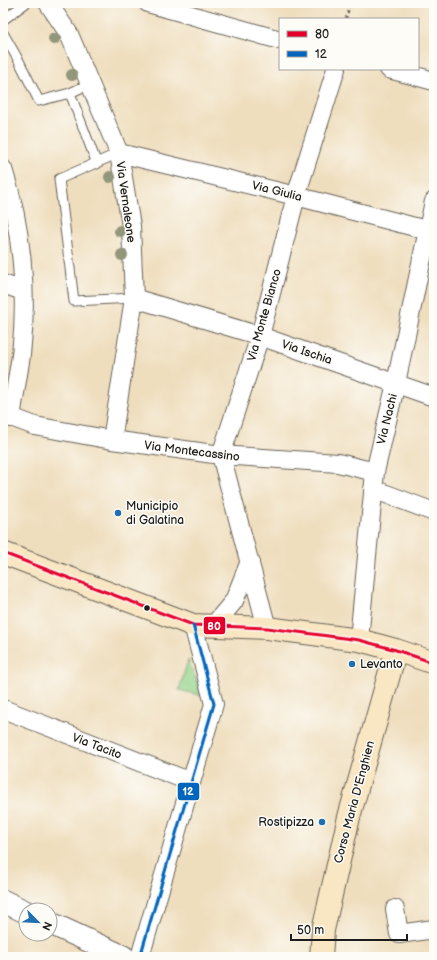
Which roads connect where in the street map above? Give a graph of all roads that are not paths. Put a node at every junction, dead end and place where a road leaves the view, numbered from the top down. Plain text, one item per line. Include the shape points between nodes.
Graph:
1 (26, 3) edge
2 (48, 3) edge
3 (148, 3) edge
4 (3, 20) edge
5 (3, 33) edge
6 (279, 40) edge
7 (336, 70) edge
8 (393, 70) edge
9 (434, 81) edge
10 (91, 83) junction
11 (70, 93) junction
12 (119, 153) junction
13 (97, 164) junction
14 (3, 168) edge
15 (296, 196) junction
16 (434, 201) edge
17 (431, 231) edge
18 (3, 284) edge
19 (24, 291) junction
20 (134, 298) junction
21 (260, 336) junction
22 (396, 383) junction
23 (434, 397) edge
24 (7, 416) edge
25 (112, 440) junction
26 (221, 455) junction
27 (374, 480) junction
28 (434, 512) edge
29 (3, 553) edge
30 (250, 561) junction
31 (203, 625) junction
32 (267, 628) junction
33 (359, 640) junction
34 (396, 650) junction
35 (434, 663) edge
36 (3, 709) edge
37 (191, 782) junction
38 (3, 901) edge
39 (18, 908) edge
40 (395, 909) dead end
41 (58, 927) edge
42 (434, 929) edge
43 (124, 957) edge
44 (140, 957) edge
45 (321, 957) edge

1 - 4 lane
2 - 10 street, Via Vernaleone via 69,34
3 - 6 street
5 - 11 lane via 39,101
7 - 15 street, Via Monte Bianco
8 - 9 street
10 - 11 lane
10 - 12 street, Via Vernaleone
11 - 13 lane
12 - 13 lane
12 - 15 street, Via Giulia
12 - 20 street, Via Vernaleone via 131,226
13 - 20 lane via 59,179 74,301
14 - 19 street via 19,239
15 - 17 street, Via Giulia
15 - 21 street, Via Monte Bianco
16 - 17 street, Via Nachi
17 - 22 street, Via Nachi
18 - 19 street
19 - 24 street via 21,354
20 - 21 street, Via Ischia
20 - 25 street, Via Vernaleone
21 - 22 street, Via Ischia
21 - 26 street, Via Monte Bianco
22 - 23 street, Via Ischia
22 - 27 street, Via Nachi
24 - 25 street, Via Montecassino via 35,426
25 - 26 street, Via Montecassino
26 - 27 street, Via Montecassino via 338,463
26 - 30 street
27 - 28 street, Via Montecassino
27 - 33 street, Via Nachi
29 - 31 main road
30 - 31 street via 234,601
30 - 32 street
31 - 32 main road
31 - 37 street via 214,704
32 - 33 main road
33 - 34 main road
34 - 35 main road
34 - 45 main road, Corso Maria D'Enghien via 350,817 323,930
36 - 37 street, Via Tacito
37 - 44 street
38 - 39 street
40 - 42 street via 399,934
41 - 43 street

